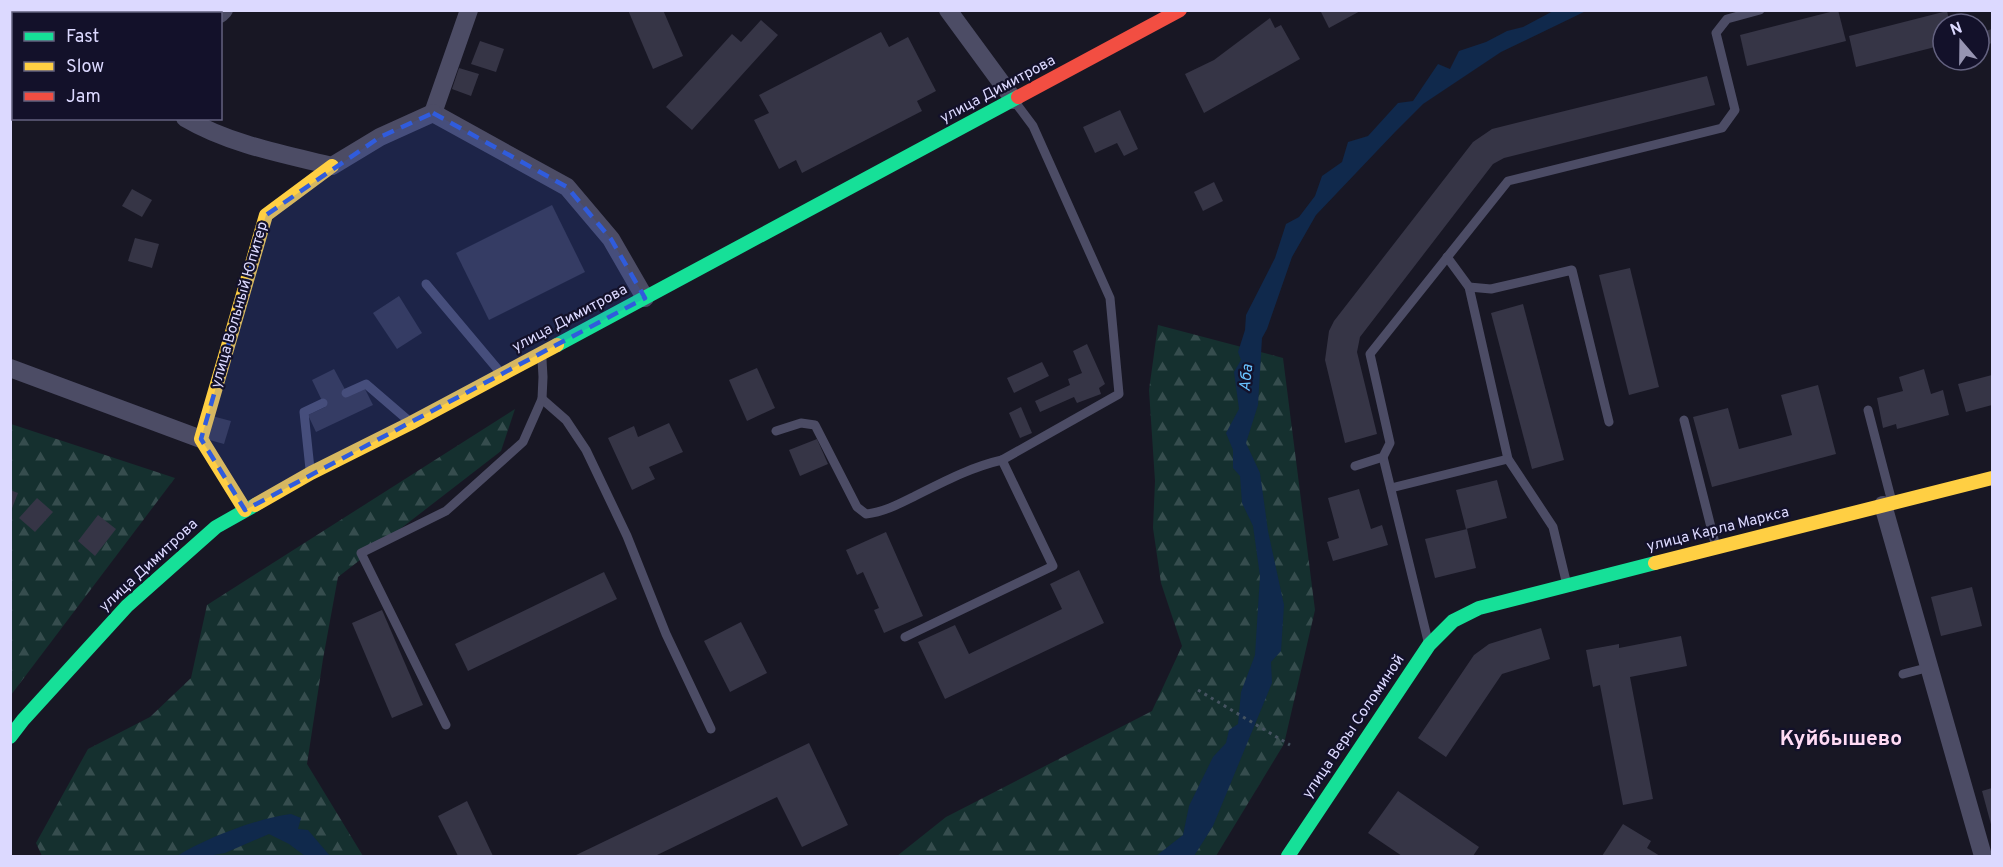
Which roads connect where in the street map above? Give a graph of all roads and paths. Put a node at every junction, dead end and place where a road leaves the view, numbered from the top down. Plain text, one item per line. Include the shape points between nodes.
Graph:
1 (469, 10) edge
2 (948, 10) edge
3 (1180, 10) edge
4 (1760, 10) edge
5 (1014, 100) junction
6 (433, 113) junction
7 (188, 120) edge
8 (332, 166) junction
9 (1447, 257) junction
10 (426, 284) dead end
11 (1469, 287) junction
12 (645, 298) junction
13 (541, 353) junction
14 (10, 368) edge
15 (501, 374) junction
16 (346, 393) dead end
17 (542, 399) junction
18 (323, 403) dead end
19 (1868, 410) dead end
20 (1684, 420) dead end
21 (1609, 422) dead end
22 (411, 423) junction
23 (776, 431) dead end
24 (201, 439) junction
25 (1383, 457) junction
26 (1508, 459) junction
27 (1002, 460) junction
28 (1355, 466) dead end
29 (311, 473) junction
30 (1992, 478) edge
31 (1390, 488) junction
32 (1888, 504) junction
33 (245, 510) junction
34 (1716, 547) junction
35 (1567, 585) junction
36 (1453, 621) joint
37 (905, 637) dead end
38 (1428, 645) junction
39 (1930, 667) junction
40 (1903, 674) dead end
41 (1198, 690) dead end
42 (446, 725) dead end
43 (711, 729) dead end
44 (10, 737) edge
45 (1290, 745) dead end
46 (1288, 856) edge
47 (1983, 856) edge

1 - 6 street
2 - 5 street
3 - 5 main road, улица Димитрова
4 - 9 lane via 1727,19 1716,33 1735,110 1722,128 1508,181
5 - 12 main road, улица Димитрова
5 - 27 lane via 1033,126 1110,298 1119,394
6 - 8 street via 380,137
6 - 12 street via 567,187 611,239
7 - 8 street via 265,150
8 - 24 main road, улица Вольный Юпитер via 266,215
9 - 11 lane
9 - 25 lane via 1370,354 1390,443
10 - 15 lane
11 - 21 lane via 1491,289 1572,270
11 - 26 lane
12 - 13 main road, улица Димитрова
13 - 15 main road, улица Димитрова
13 - 17 lane
14 - 24 street
15 - 22 main road, улица Димитрова
16 - 22 lane via 366,384
17 - 42 lane via 523,442 446,512 361,553
17 - 43 lane via 566,420 586,450
18 - 29 lane via 304,411
19 - 32 lane
20 - 34 lane
22 - 29 main road, улица Димитрова
23 - 27 lane via 801,423 815,425 857,507 866,514 878,513 980,465
24 - 33 main road
25 - 28 lane
25 - 31 lane
26 - 31 lane
26 - 35 lane via 1553,527
27 - 37 lane via 1053,566
29 - 33 main road, улица Димитрова
30 - 32 main road, улица Карла Маркса
31 - 38 lane
32 - 34 main road, улица Карла Маркса
32 - 39 street
33 - 44 main road, улица Димитрова via 216,527 127,606
34 - 35 main road, улица Карла Маркса
35 - 36 main road, улица Карла Маркса via 1479,608
36 - 38 main road, улица Веры Соломиной
38 - 46 main road, улица Веры Соломиной
39 - 40 lane
39 - 47 street
41 - 45 path

